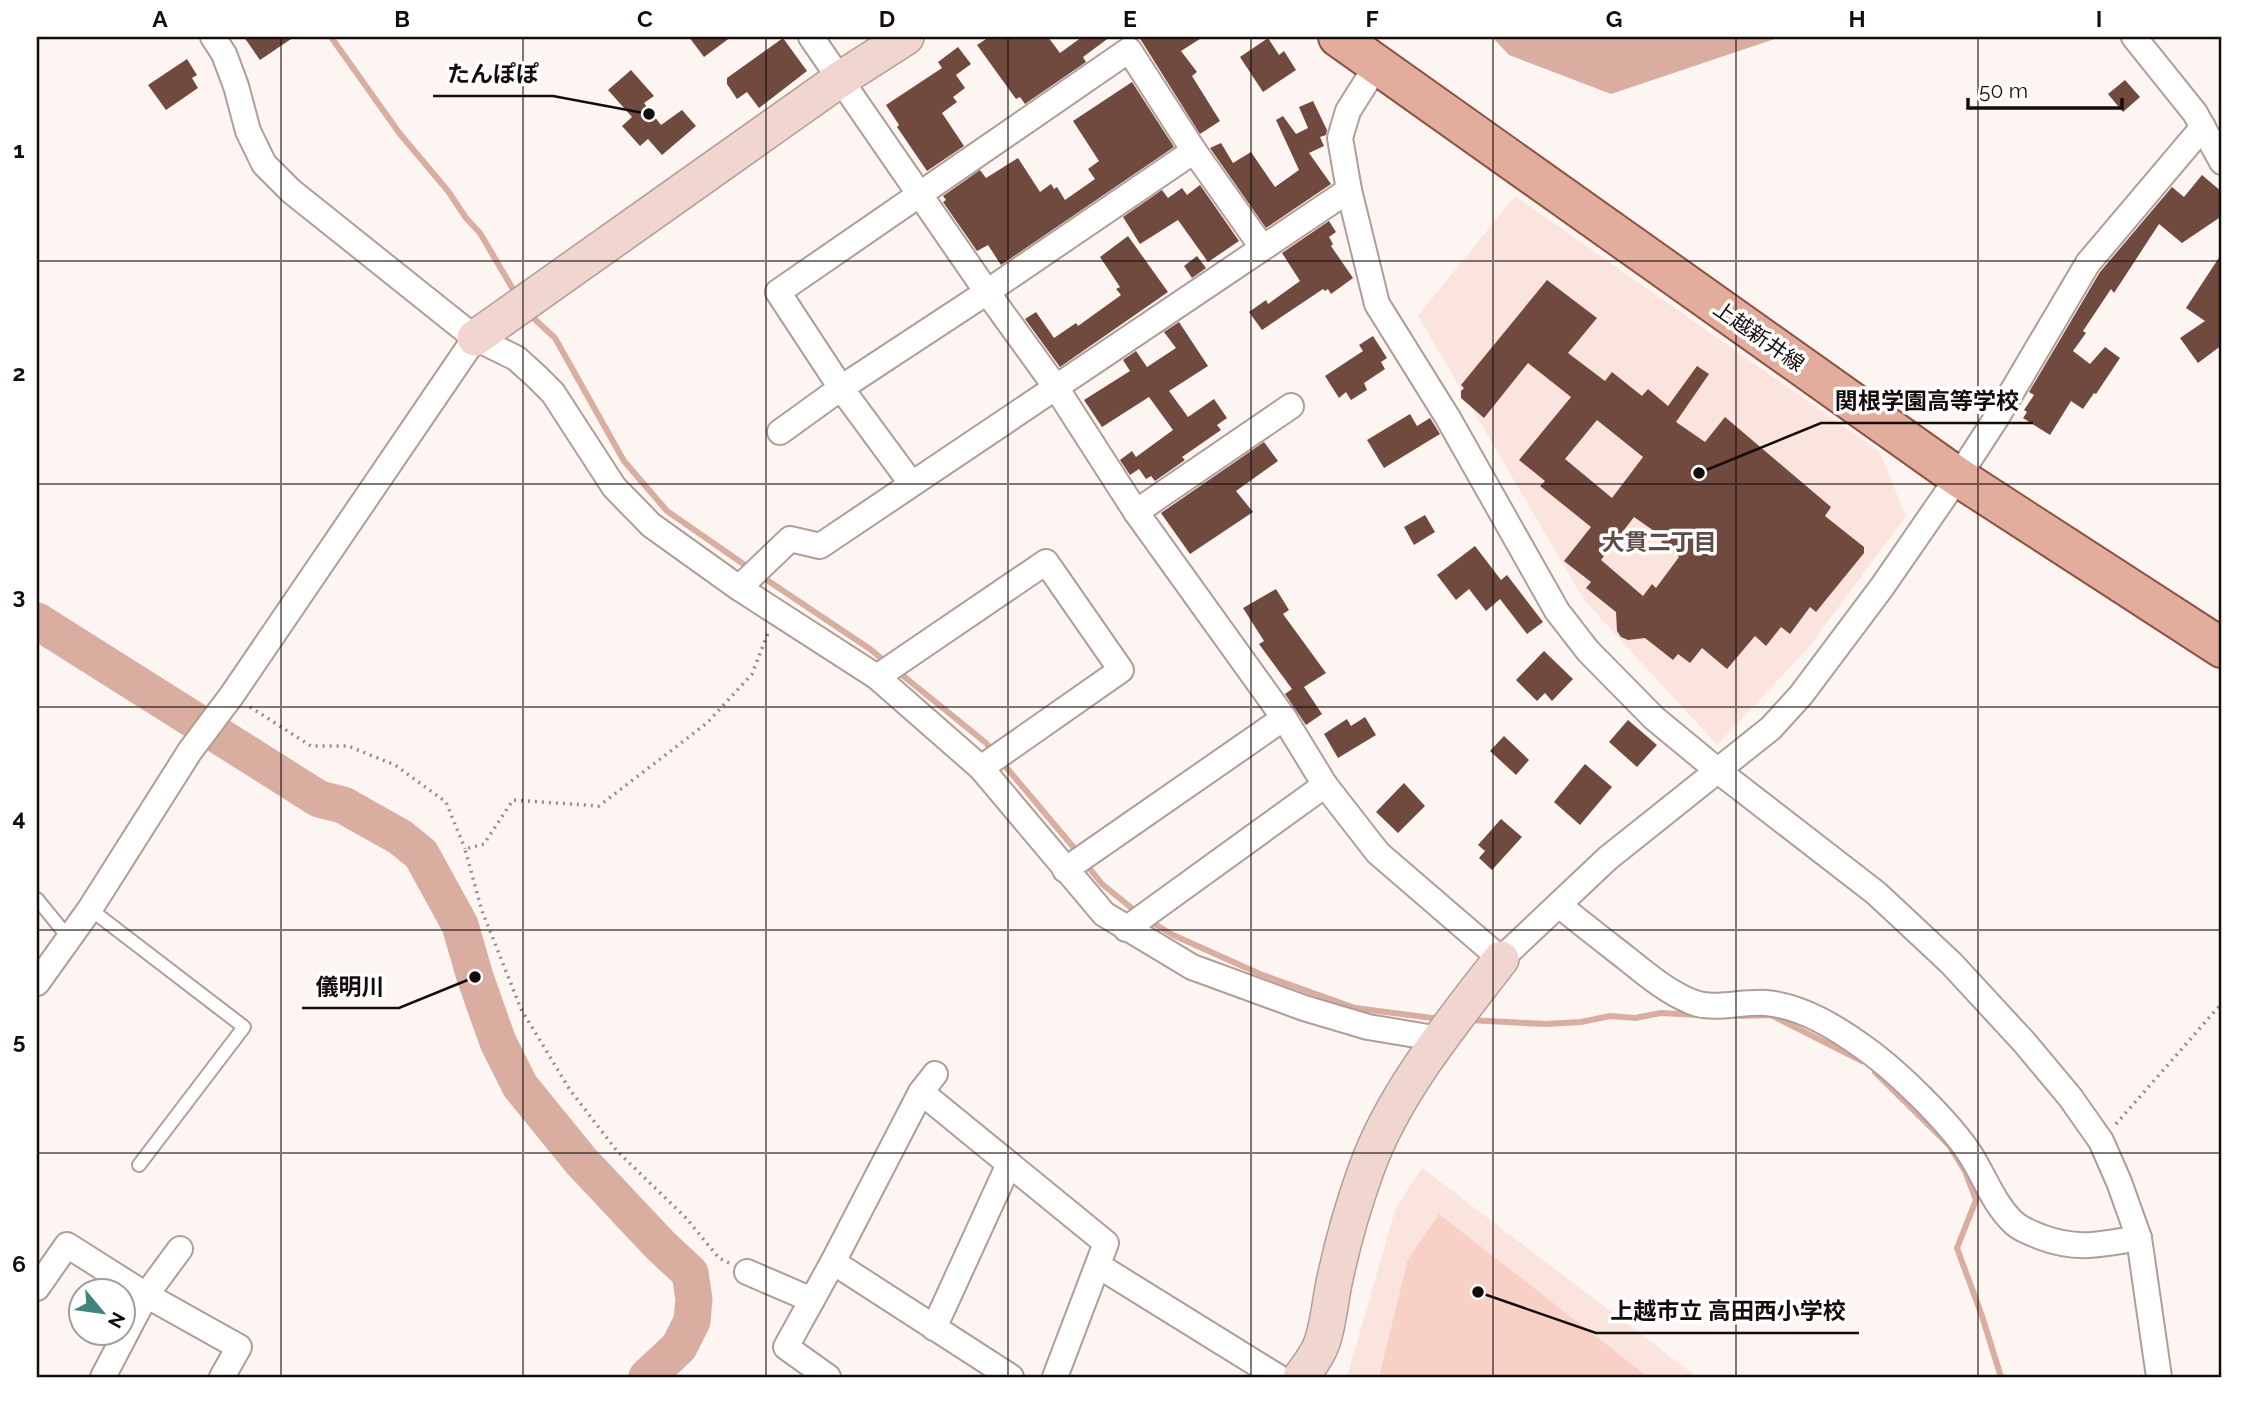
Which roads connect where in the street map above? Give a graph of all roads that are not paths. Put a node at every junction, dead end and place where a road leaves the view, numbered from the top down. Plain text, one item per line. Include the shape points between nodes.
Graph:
1 (213, 37) edge
2 (811, 37) edge
3 (906, 37) edge
4 (1338, 37) edge
5 (2134, 37) edge
6 (1377, 65) junction
7 (839, 80) junction
8 (2203, 127) junction
9 (1194, 151) junction
10 (2222, 162) edge
11 (1349, 190) junction
12 (921, 195) junction
13 (1262, 247) junction
14 (987, 292) junction
15 (475, 338) junction
16 (1055, 386) junction
17 (841, 388) junction
18 (1291, 406) dead end
19 (780, 432) dead end
20 (1958, 477) junction
21 (911, 483) junction
22 (1136, 512) junction
23 (739, 588) junction
24 (2222, 648) edge
25 (877, 677) junction
26 (1284, 718) junction
27 (981, 768) junction
28 (1717, 770) junction
29 (1325, 785) junction
30 (1065, 870) junction
31 (37, 899) edge
32 (1559, 905) junction
33 (90, 909) junction
34 (1126, 929) junction
35 (68, 937) junction
36 (1501, 959) junction
37 (37, 983) edge
38 (1440, 1039) junction
39 (1009, 1164) junction
40 (139, 1165) dead end
41 (2139, 1238) junction
42 (180, 1249) dead end
43 (833, 1262) junction
44 (1099, 1266) junction
45 (747, 1272) road end
46 (37, 1288) edge
47 (146, 1295) junction
48 (812, 1300) junction
49 (934, 1328) junction
50 (109, 1375) edge
51 (222, 1377) edge
52 (828, 1377) edge
53 (1012, 1377) edge
54 (1055, 1377) edge
55 (1278, 1377) edge
56 (1301, 1377) edge
57 (2159, 1377) edge

1 - 15 street via 224,54 248,131 264,164 291,191
2 - 7 street
3 - 7 street
4 - 6 main road, 上越新井線
5 - 8 street
6 - 11 street via 1348,111 1340,138
6 - 20 main road, 上越新井線
7 - 12 street
7 - 15 street
8 - 10 street
8 - 20 street via 2088,263
9 - 12 street via 1129,50
9 - 13 street
9 - 14 street
11 - 13 street
11 - 28 street via 1377,304 1558,611 1588,651 1654,718
12 - 14 street
12 - 17 street via 778,292
13 - 16 street
14 - 16 street
14 - 17 street
15 - 23 street via 516,358 553,393 614,487 651,525
15 - 33 street via 190,751
16 - 21 street
16 - 22 street
17 - 19 street
17 - 21 street
18 - 22 street
20 - 24 main road, 上越新井線
20 - 28 street via 1801,695 1771,727
21 - 23 street via 820,546 790,539
22 - 26 street
23 - 25 street
25 - 27 street
25 - 27 street via 1045,562 1121,670
26 - 29 street
26 - 30 street
27 - 30 street
28 - 32 street
28 - 41 street via 1876,893 1951,962 2024,1042 2101,1141
29 - 34 street
29 - 36 street via 1378,853
30 - 34 street via 1104,914
31 - 35 lane
32 - 36 street
32 - 41 street via 1676,995 1695,1003 1786,1007 1825,1022 1866,1049 1956,1135 2012,1222 2024,1230 2072,1247
33 - 35 street
33 - 40 lane via 244,1027
34 - 38 street via 1192,967 1304,1007 1368,1027
35 - 37 street
36 - 38 street
38 - 56 street via 1391,1117 1367,1167 1321,1345
39 - 43 street via 928,1083
39 - 44 street via 1106,1243
39 - 49 street
41 - 57 street
42 - 47 street
43 - 48 street
43 - 49 street
44 - 54 street
44 - 55 street
45 - 48 street
46 - 47 street via 67,1245
47 - 50 street
47 - 51 street via 239,1347
48 - 52 street via 786,1348
49 - 53 street

